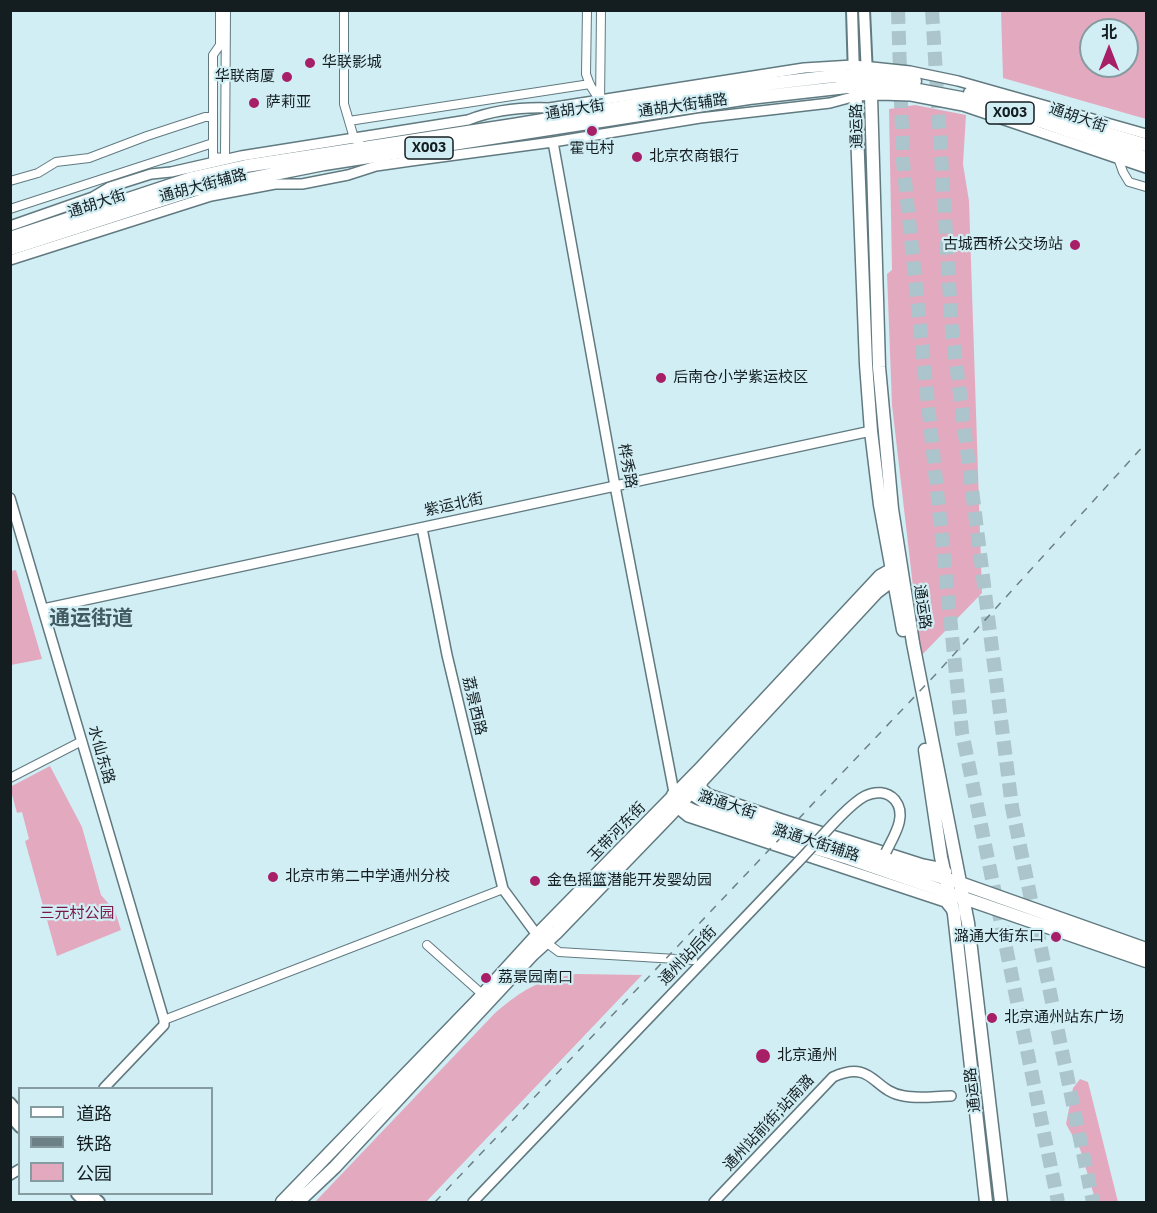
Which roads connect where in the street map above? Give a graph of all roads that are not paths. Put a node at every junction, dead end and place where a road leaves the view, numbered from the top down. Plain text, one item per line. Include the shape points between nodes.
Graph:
1 (220, 10) edge
2 (226, 10) edge
3 (344, 10) edge
4 (587, 10) edge
5 (601, 10) edge
6 (852, 10) edge
7 (864, 10) edge
8 (862, 81) junction
9 (590, 84) junction
10 (600, 105) junction
11 (213, 117) junction
12 (349, 121) junction
13 (1146, 134) edge
14 (354, 138) junction
15 (553, 142) junction
16 (213, 143) junction
17 (1146, 144) edge
18 (364, 148) junction
19 (1117, 153) junction
20 (1146, 158) edge
21 (225, 159) junction
22 (212, 160) junction
23 (246, 166) junction
24 (1146, 168) edge
25 (205, 175) junction
26 (10, 181) edge
27 (1146, 187) edge
28 (10, 209) edge
29 (10, 226) edge
30 (10, 238) edge
31 (10, 249) edge
32 (10, 260) edge
33 (871, 431) junction
34 (615, 486) junction
35 (10, 498) edge
36 (422, 528) junction
37 (897, 571) junction
38 (43, 609) junction
39 (82, 741) junction
40 (10, 778) edge
41 (702, 779) junction
42 (691, 793) junction
43 (677, 802) junction
44 (886, 852) junction
45 (945, 874) junction
46 (960, 883) junction
47 (503, 890) junction
48 (956, 895) junction
49 (954, 914) junction
50 (541, 939) junction
51 (427, 945) dead end
52 (1146, 949) edge
53 (693, 960) dead end
54 (1146, 961) edge
55 (482, 994) junction
56 (164, 1020) junction
57 (106, 1087) edge
58 (951, 1096) dead end
59 (479, 1200) edge
60 (282, 1203) edge
61 (298, 1203) edge
62 (714, 1203) edge
63 (986, 1203) edge
64 (1000, 1203) edge

1 - 11 street via 220,45 213,55
2 - 21 street
3 - 12 street via 344,104
4 - 9 street via 586,74
5 - 10 street
6 - 8 main road, 通运路
7 - 8 main road, 通运路
8 - 10 main road, 通胡大街 / X003 via 834,76
8 - 13 street, 通胡大街辅路 via 910,71
8 - 15 street, 通胡大街辅路 via 830,103 700,118
8 - 17 main road, 通胡大街 / X003 via 961,90
8 - 19 main road, 通胡大街 / X003 via 961,98 1046,123
8 - 31 main road, 通胡大街 / X003 via 242,180 193,190
8 - 33 main road, 通运路 via 866,364
8 - 37 main road, 通运路 via 879,367
9 - 10 street
9 - 12 street
10 - 14 street, 通胡大街辅路 via 507,110
10 - 18 main road, 通胡大街 / X003
11 - 16 street
11 - 26 street via 89,158 56,162 38,173
12 - 14 street
14 - 18 street
14 - 21 street, 通胡大街辅路
15 - 32 street, 通胡大街辅路 via 385,165 302,184 274,184 211,196
15 - 34 street, 桦秀路
16 - 22 street
16 - 28 street
18 - 23 main road, 通胡大街 / X003
19 - 20 main road, 通胡大街 / X003
19 - 24 street
19 - 27 street via 1129,182
21 - 22 street, 通胡大街辅路
21 - 23 street
22 - 25 street
22 - 29 street, 通胡大街辅路 via 110,187 93,197
23 - 25 main road, 通胡大街 / X003
25 - 30 main road, 通胡大街 / X003
33 - 34 street, 紫运北街
33 - 37 main road, 通运路 via 880,505
34 - 36 street, 紫运北街
34 - 43 street, 桦秀路
35 - 38 street, 水仙东路
36 - 38 street, 紫运北街
36 - 47 street, 荔景西路 via 447,655
37 - 41 main road, 玉带河东街
37 - 43 main road, 玉带河东街 via 880,576
37 - 45 main road, 通运路
37 - 46 main road, 通运路
38 - 39 street, 水仙东路
39 - 40 street
39 - 56 street, 水仙东路
41 - 42 main road, 玉带河东街
41 - 44 street, 潞通大街辅路 via 702,788 709,794
42 - 43 main road, 玉带河东街
42 - 45 main road, 潞通大街 via 706,803
43 - 48 main road, 潞通大街 via 694,811
43 - 49 street, 潞通大街辅路 via 688,817 945,902
43 - 50 main road, 玉带河东街 via 564,925
44 - 45 street, 潞通大街辅路
44 - 59 street, 通州站后街, bridge via 901,815 894,799 877,792 858,801 798,862
45 - 46 main road, 潞通大街
45 - 48 main road, 通运路
46 - 48 main road, 通运路
46 - 52 main road, 潞通大街
47 - 50 street, 荔景西路
47 - 56 street
48 - 49 main road, 通运路
48 - 54 main road, 潞通大街
48 - 64 main road, 通运路 via 975,971
49 - 63 main road, 通运路
50 - 53 street via 559,952
50 - 55 main road, 玉带河东街
50 - 61 main road, 玉带河东街
51 - 55 street
55 - 60 main road, 玉带河东街
56 - 57 street via 164,1025
58 - 62 street, 通州站前街;站南潞 via 904,1096 890,1092 861,1071 846,1071 833,1077

